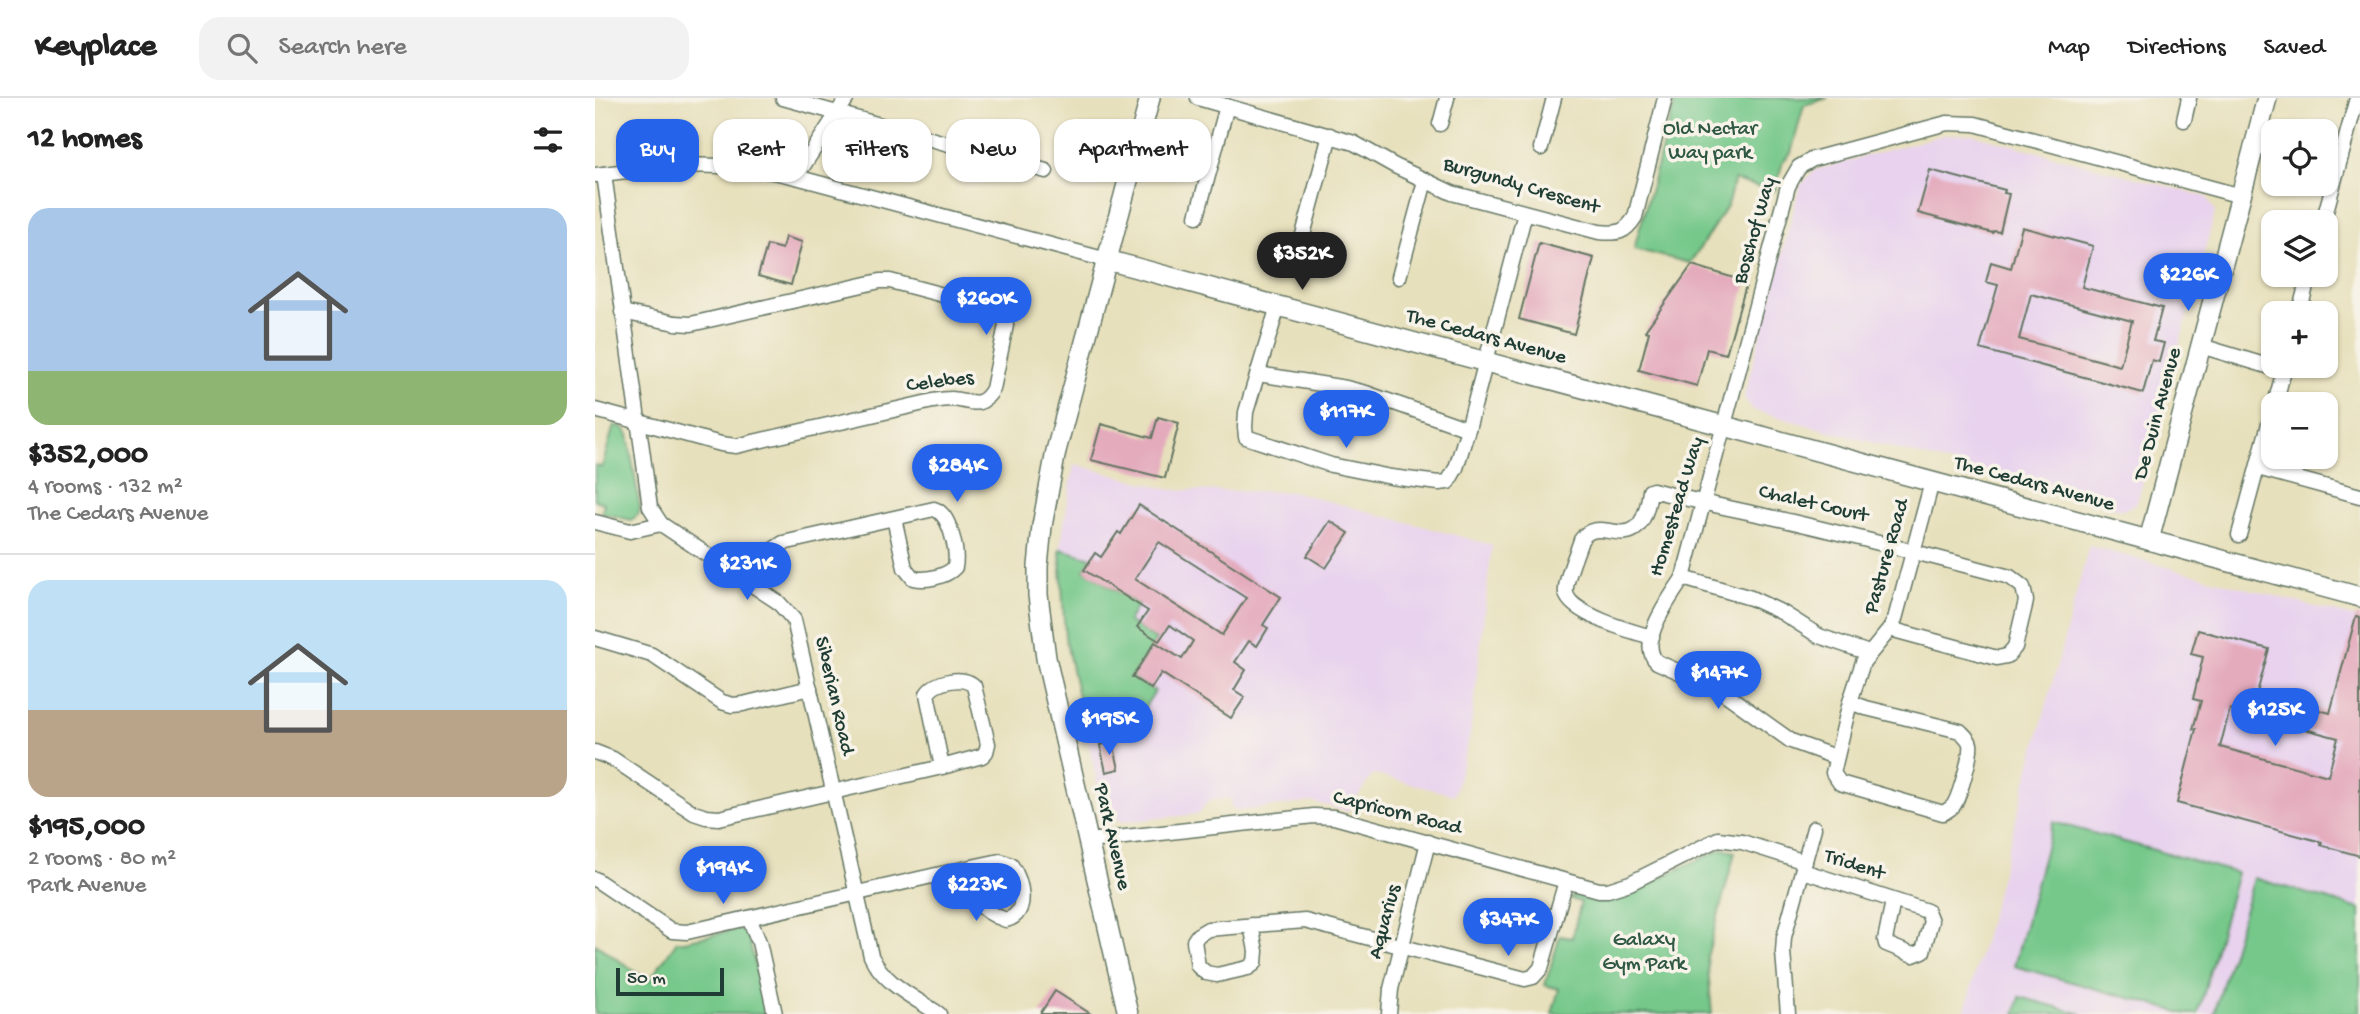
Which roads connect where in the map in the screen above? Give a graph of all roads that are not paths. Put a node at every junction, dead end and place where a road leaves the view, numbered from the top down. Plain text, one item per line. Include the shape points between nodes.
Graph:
1 (783, 98) edge
2 (847, 98) edge
3 (1150, 98) edge
4 (1198, 98) edge
5 (1447, 98) edge
6 (1554, 98) edge
7 (1665, 98) edge
8 (2189, 98) edge
9 (2267, 98) edge
10 (2357, 98) edge
11 (1227, 106) junction
12 (839, 113) junction
13 (2184, 120) dead end
14 (1440, 124) dead end
15 (1330, 135) junction
16 (1541, 148) dead end
17 (808, 159) edge
18 (713, 165) edge
19 (1046, 171) dead end
20 (599, 174) edge
21 (808, 180) edge
22 (1425, 181) junction
23 (2241, 196) junction
24 (2326, 210) edge
25 (1525, 213) junction
26 (1197, 216) dead end
27 (1300, 246) dead end
28 (1107, 260) junction
29 (1399, 277) dead end
30 (1278, 306) junction
31 (622, 312) junction
32 (2201, 346) junction
33 (1486, 362) junction
34 (2261, 362) edge
35 (1258, 374) junction
36 (595, 410) edge
37 (637, 420) junction
38 (1724, 426) junction
39 (1468, 429) junction
40 (2261, 457) edge
41 (2258, 468) junction
42 (1932, 482) junction
43 (2360, 496) edge
44 (1703, 503) junction
45 (894, 518) junction
46 (595, 522) edge
47 (661, 524) junction
48 (2239, 535) dead end
49 (2149, 540) junction
50 (1913, 552) junction
51 (1683, 578) junction
52 (753, 585) junction
53 (2360, 597) edge
54 (1890, 629) junction
55 (1652, 637) junction
56 (595, 638) edge
57 (1869, 653) junction
58 (810, 688) junction
59 (1850, 702) junction
60 (595, 752) edge
61 (1835, 757) junction
62 (942, 767) junction
63 (834, 792) junction
64 (1814, 828) dead end
65 (1089, 841) junction
66 (1428, 842) junction
67 (1804, 867) junction
68 (967, 868) junction
69 (595, 879) edge
70 (1566, 881) junction
71 (857, 893) junction
72 (1893, 901) dead end
73 (749, 918) junction
74 (1251, 925) junction
75 (1401, 947) junction
76 (775, 1014) edge
77 (939, 1014) edge
78 (1128, 1014) edge
79 (1389, 1014) edge
80 (1788, 1014) edge

1 - 12 street
2 - 12 street
3 - 28 street, Park Avenue
4 - 11 street, Burgundy Crescent
5 - 14 street
6 - 16 street
7 - 25 street, Burgundy Crescent via 1635,217 1628,227 1615,234 1599,232
8 - 13 street
9 - 23 street, De Duin Avenue
10 - 24 street
11 - 15 street, Burgundy Crescent
11 - 26 street
12 - 17 street
12 - 19 street
15 - 22 street, Burgundy Crescent via 1355,143
15 - 27 street
18 - 20 street, The Cedars Avenue
20 - 31 street
21 - 28 street, The Cedars Avenue
22 - 25 street, Burgundy Crescent
22 - 29 street
23 - 32 street, De Duin Avenue
23 - 38 street, Boschof Way via 1962,122 1813,159 1799,167 1788,186
25 - 33 street
28 - 30 street, The Cedars Avenue
28 - 65 street, Park Avenue via 1053,463 1038,566 1046,658
30 - 33 street, The Cedars Avenue
30 - 35 street
31 - 37 street
31 - 37 street, Celebes via 691,324 890,281 996,309 1006,325 993,388 980,402 933,401 736,446
32 - 34 street
32 - 49 street, De Duin Avenue
33 - 38 street, The Cedars Avenue
33 - 39 street
35 - 39 street via 1366,393
35 - 39 street via 1247,411 1248,438 1331,465 1448,482
36 - 37 street, Celebes
37 - 47 street via 651,511
38 - 42 street, The Cedars Avenue
38 - 44 street, Homestead Way
40 - 41 street
41 - 43 street
41 - 48 street
42 - 49 street, The Cedars Avenue
42 - 50 street, Pasture Road
44 - 50 street, Chalet Court
44 - 51 street, Homestead Way
44 - 55 street, Chalet Court via 1651,491 1644,521 1635,530 1592,530 1581,540 1566,589 1573,605 1606,623
45 - 45 street via 905,568 912,578 946,574 955,567 947,519 939,510
45 - 52 street via 783,543 774,549
46 - 47 street via 630,531
47 - 52 street, Siberian Road
49 - 53 street, The Cedars Avenue
50 - 54 street, Pasture Road
50 - 54 street, Chalet Court via 2010,577 2023,587 2026,601 2015,647 2007,656 1997,658
51 - 55 street, Homestead Way
51 - 57 street via 1751,598 1819,636
52 - 58 street, Siberian Road via 778,601 795,620
54 - 57 street, Pasture Road
55 - 61 street via 1649,651 1657,662 1727,695 1791,741
56 - 58 street via 652,655 732,705
57 - 59 street, Pasture Road
58 - 63 street, Siberian Road
59 - 61 street, Pasture Road
59 - 61 street via 1960,731 1967,737 1970,752 1957,799 1943,813 1840,783 1833,773
60 - 63 street via 706,817
62 - 62 street via 977,758 988,749 974,686 964,679 937,685 927,694
62 - 63 street
63 - 71 street, Siberian Road
64 - 67 street
65 - 66 street, Capricorn Road via 1314,816
65 - 78 street, Park Avenue
66 - 70 street, Capricorn Road
66 - 75 street, Aquarius
67 - 70 street, Capricorn Road via 1742,842 1718,839 1615,888 1599,890
67 - 72 street, Trident
67 - 80 street via 1784,937
68 - 68 street via 976,902 1006,920 1020,912 1023,904 1011,865 1000,862
68 - 71 street
69 - 73 street via 672,931
70 - 75 street via 1542,968 1533,977 1518,978
71 - 73 street
71 - 77 street, Siberian Road via 876,967
73 - 76 street
74 - 74 street via 1255,963 1217,975 1198,966 1193,945 1198,934
74 - 75 street via 1305,921
75 - 79 street, Aquarius

